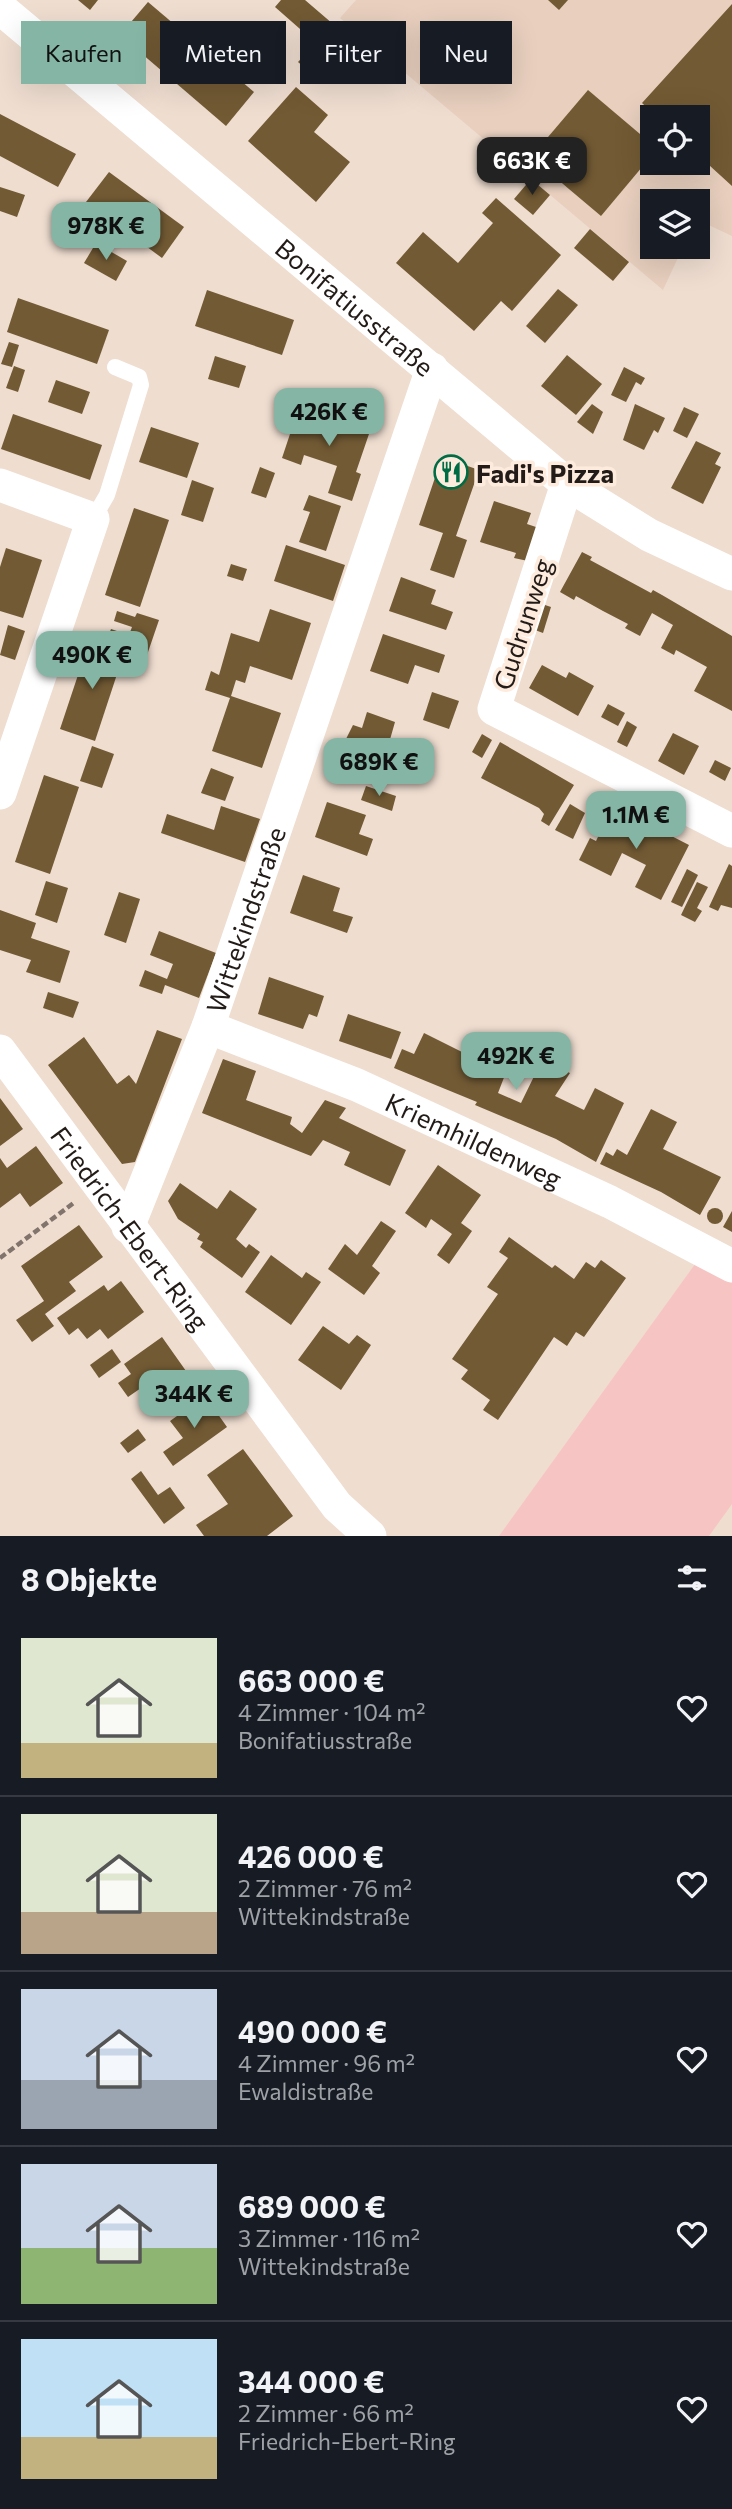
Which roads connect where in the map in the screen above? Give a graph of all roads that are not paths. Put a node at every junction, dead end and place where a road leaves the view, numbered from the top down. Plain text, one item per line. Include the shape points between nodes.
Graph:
1 (0, 8) edge
2 (115, 367) dead end
3 (432, 369) junction
4 (567, 484) junction
5 (0, 485) edge
6 (93, 519) junction
7 (732, 574) edge
8 (0, 793) edge
9 (732, 831) edge
10 (208, 1027) junction
11 (0, 1051) edge
12 (128, 1227) junction
13 (732, 1266) edge
14 (370, 1536) edge

1 - 3 street, Bonifatiusstraße
2 - 6 lane via 139,377 141,385 107,495
3 - 4 street, Bonifatiusstraße
3 - 10 street, Wittekindstraße
4 - 7 street, Bonifatiusstraße via 649,535
4 - 9 street, Gudrunweg via 494,709
5 - 6 street
6 - 8 street
10 - 12 street, Wittekindstraße
10 - 13 street, Kriemhildenweg via 357,1084 610,1202
11 - 12 street, Friedrich-Ebert-Ring
12 - 14 street, Friedrich-Ebert-Ring via 337,1506

